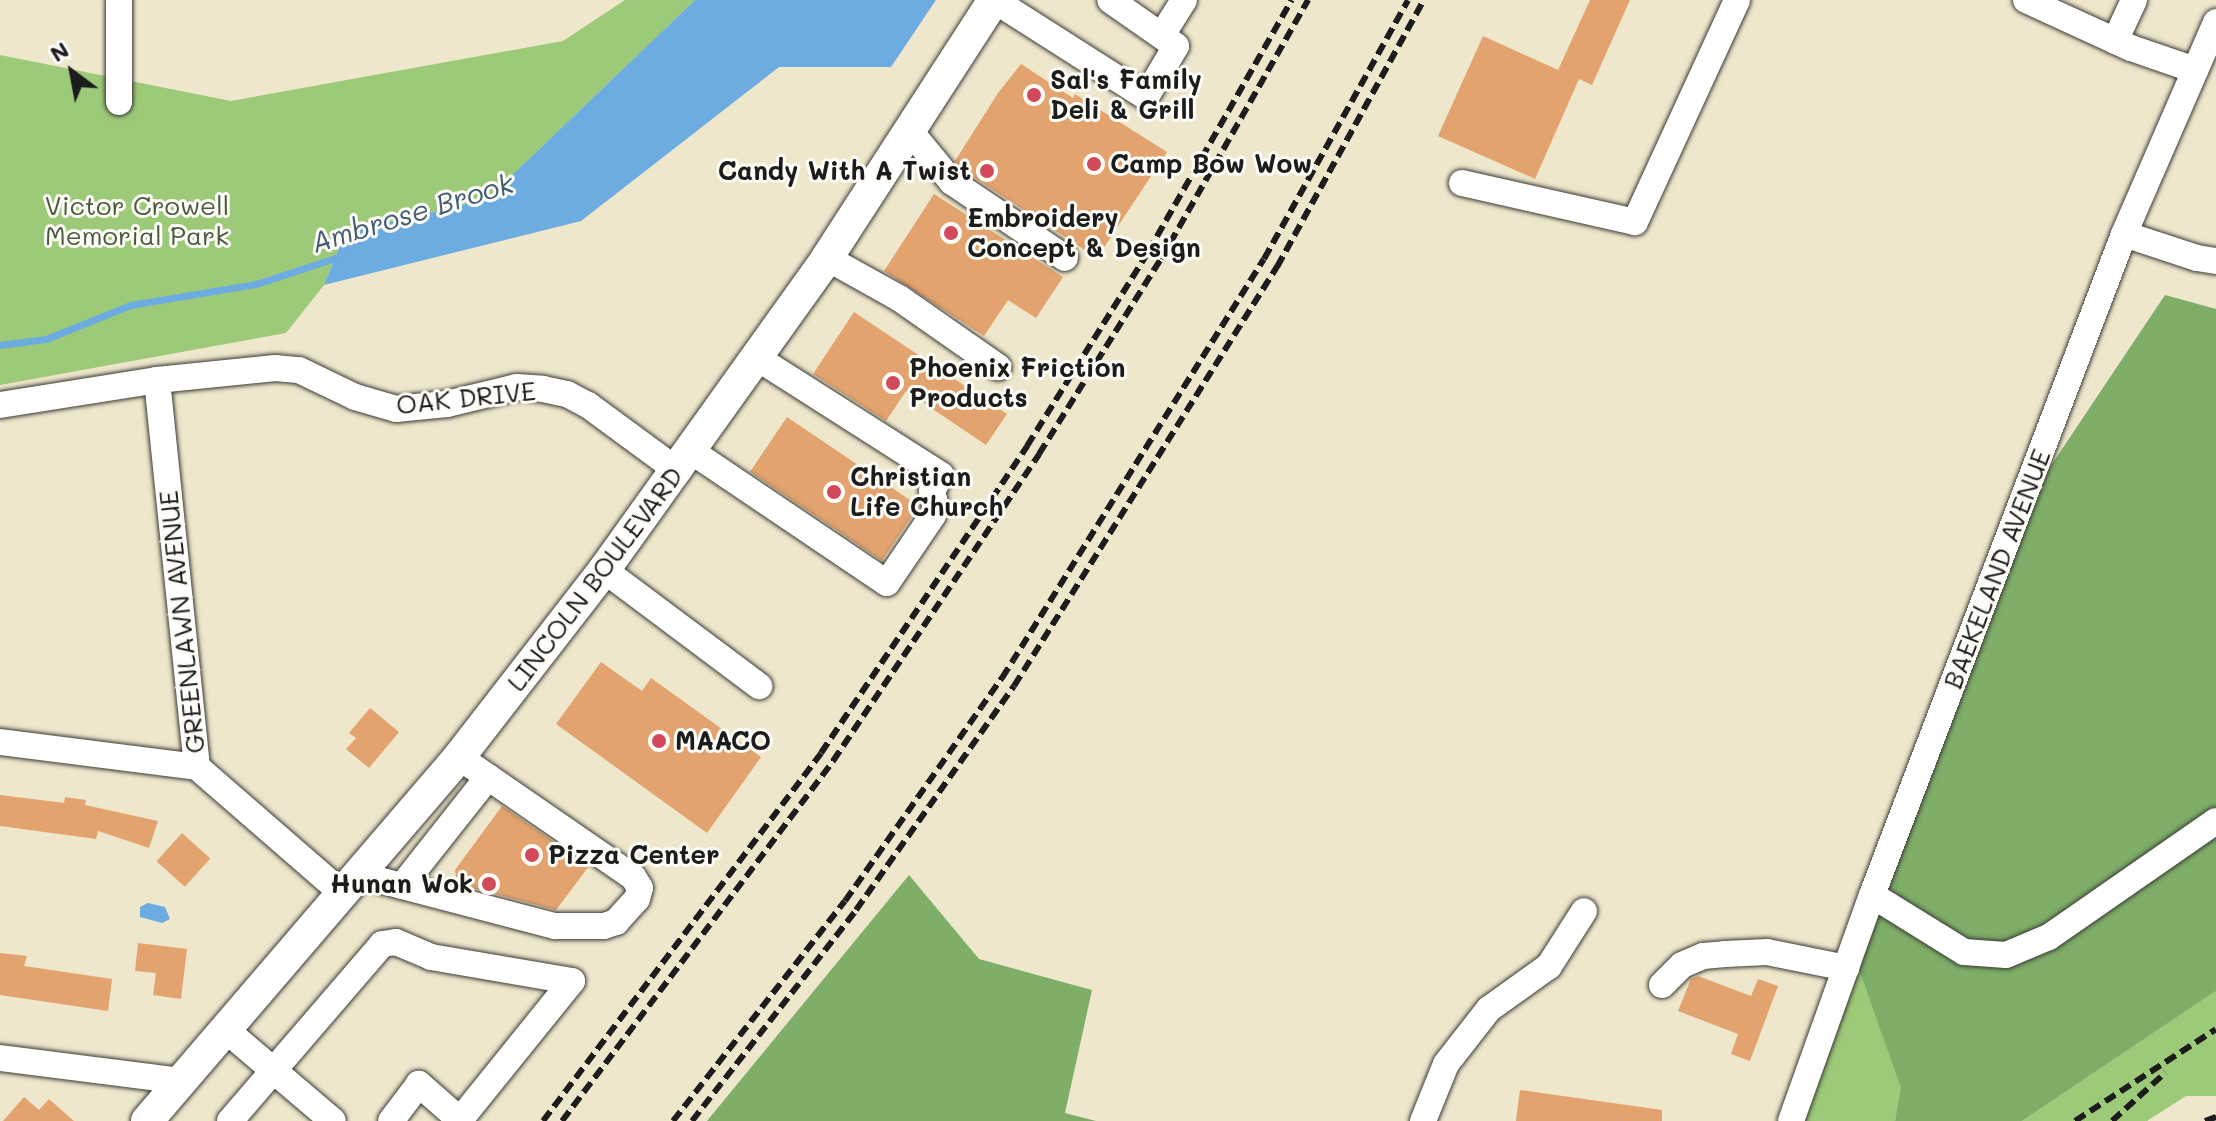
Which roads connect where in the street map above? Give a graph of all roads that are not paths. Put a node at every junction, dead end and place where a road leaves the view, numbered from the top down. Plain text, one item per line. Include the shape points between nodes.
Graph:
1 (119, 0) edge
2 (994, 0) edge
3 (1110, 0) edge
4 (1184, 0) edge
5 (1737, 0) edge
6 (2026, 0) edge
7 (2134, 0) edge
8 (2216, 22) edge
9 (1162, 35) junction
10 (2115, 41) junction
11 (2195, 70) junction
12 (119, 102) dead end
13 (910, 131) junction
14 (1462, 183) dead end
15 (2124, 234) junction
16 (827, 258) junction
17 (1065, 258) dead end
18 (2216, 261) edge
19 (757, 358) junction
20 (998, 367) dead end
21 (157, 380) junction
22 (0, 405) edge
23 (684, 461) junction
24 (604, 570) junction
25 (759, 686) dead end
26 (0, 742) edge
27 (459, 757) junction
28 (197, 767) junction
29 (488, 777) junction
30 (2216, 821) edge
31 (352, 885) junction
32 (402, 886) junction
33 (1872, 895) junction
34 (1584, 911) dead end
35 (1846, 968) junction
36 (1662, 985) dead end
37 (226, 1030) junction
38 (0, 1058) edge
39 (273, 1071) junction
40 (182, 1081) junction
41 (147, 1121) edge
42 (230, 1121) edge
43 (333, 1121) edge
44 (391, 1121) edge
45 (1423, 1121) edge
46 (1791, 1121) edge

1 - 12 street
2 - 9 street via 1146,97 1176,46
2 - 13 main road, LINCOLN BOULEVARD
3 - 9 street
4 - 9 street
5 - 14 street via 1635,222
6 - 10 street
7 - 10 street
8 - 11 street, BAEKELAND AVENUE
10 - 11 street
11 - 15 street, BAEKELAND AVENUE
13 - 16 main road, LINCOLN BOULEVARD
13 - 17 street via 952,182
15 - 18 street
15 - 33 street, BAEKELAND AVENUE
16 - 19 main road, LINCOLN BOULEVARD
16 - 20 street via 899,298
19 - 23 main road, LINCOLN BOULEVARD
19 - 23 street, OAK DRIVE via 941,475 932,491 933,515 887,583 749,490
21 - 22 street, OAK DRIVE
21 - 23 street, OAK DRIVE via 299,370 355,397 396,409 447,404 517,387 543,389 567,394
21 - 28 street, GREENLAWN AVENUE
23 - 24 main road, LINCOLN BOULEVARD
24 - 25 street
24 - 27 main road, LINCOLN BOULEVARD
26 - 28 street
27 - 29 street
27 - 31 main road, LINCOLN BOULEVARD
28 - 31 street, GREENLAWN AVENUE
29 - 32 street
29 - 32 street via 633,877 640,888 637,899 616,922 604,926 555,926
30 - 33 street via 2049,937 2006,955 1964,952
31 - 32 street
31 - 37 main road, LINCOLN BOULEVARD
33 - 35 street, BAEKELAND AVENUE
34 - 45 street via 1549,966 1489,1009 1446,1064
35 - 36 street via 1767,952 1703,956 1682,965
35 - 46 street, BAEKELAND AVENUE
37 - 39 street
37 - 40 main road, LINCOLN BOULEVARD
38 - 40 street
39 - 42 street
39 - 43 street
39 - 44 street via 382,944 396,942 431,957 572,981 460,1120 419,1084
40 - 41 main road, LINCOLN BOULEVARD

